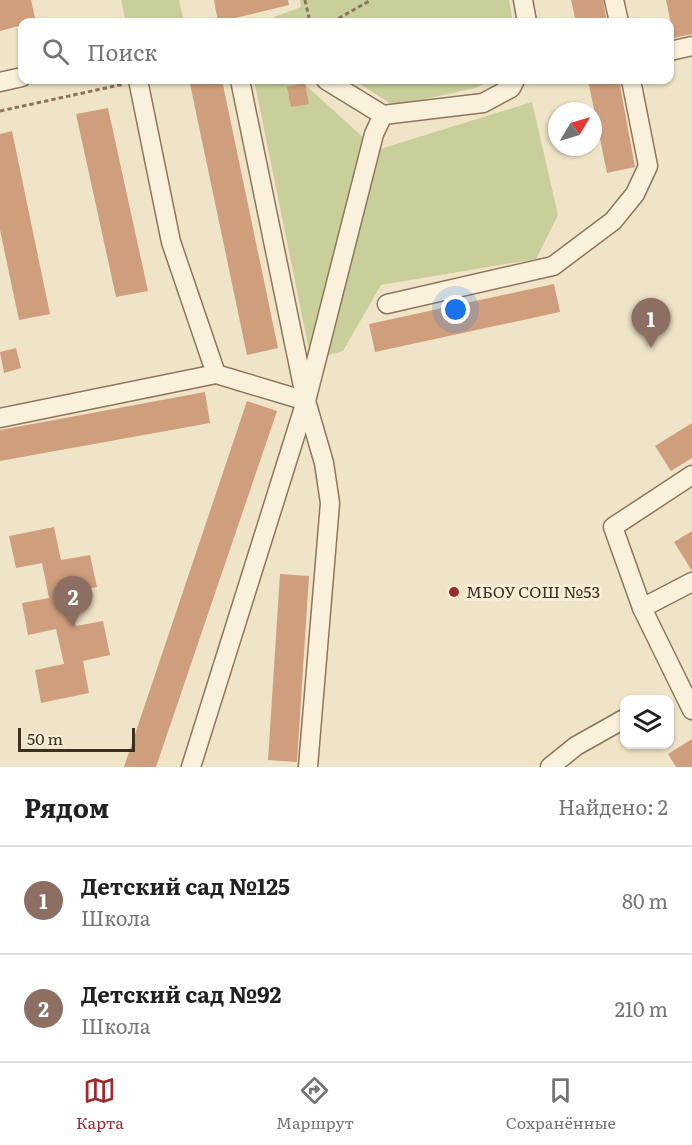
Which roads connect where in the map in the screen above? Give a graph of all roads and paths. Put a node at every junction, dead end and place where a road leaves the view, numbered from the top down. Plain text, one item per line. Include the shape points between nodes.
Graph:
1 (305, 0) edge
2 (371, 0) edge
3 (523, 0) edge
4 (614, 0) edge
5 (309, 18) edge
6 (339, 18) edge
7 (526, 18) edge
8 (618, 18) edge
9 (692, 46) edge
10 (674, 50) edge
11 (18, 78) edge
12 (0, 82) edge
13 (120, 84) edge
14 (139, 84) edge
15 (241, 84) edge
16 (332, 84) edge
17 (513, 84) edge
18 (632, 84) edge
19 (0, 111) edge
20 (383, 116) junction
21 (387, 304) dead end
22 (216, 375) junction
23 (306, 402) junction
24 (0, 418) edge
25 (692, 475) edge
26 (692, 582) edge
27 (642, 608) junction
28 (680, 693) edge
29 (692, 710) edge
30 (620, 721) edge
31 (191, 767) edge
32 (308, 767) edge
33 (550, 767) edge

1 - 5 path
2 - 6 path
3 - 7 street
4 - 8 street
9 - 10 street
11 - 12 street
13 - 19 path
14 - 22 street via 171,242
15 - 23 street
16 - 20 street
17 - 20 street via 483,103
18 - 21 street via 648,166 635,194 613,221 553,266
20 - 23 street via 371,146
22 - 23 street
22 - 24 street
23 - 31 street
23 - 32 street via 324,463 330,503
25 - 27 street via 613,527
26 - 27 street
27 - 28 street
28 - 29 street
30 - 33 street

